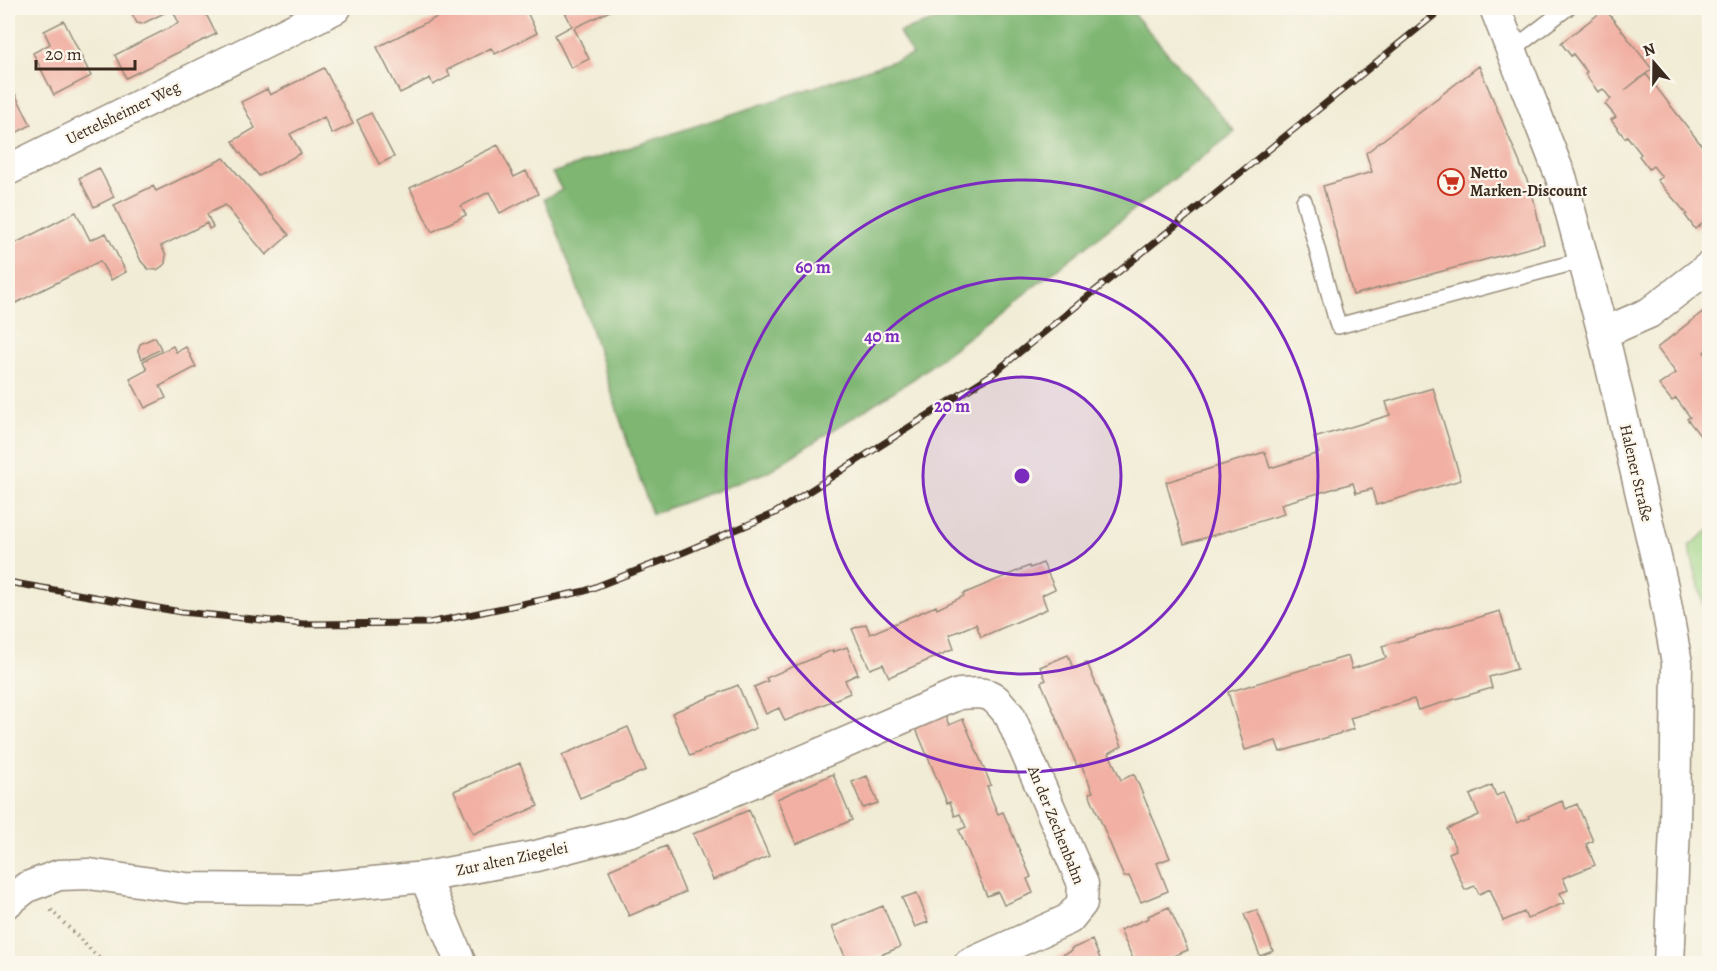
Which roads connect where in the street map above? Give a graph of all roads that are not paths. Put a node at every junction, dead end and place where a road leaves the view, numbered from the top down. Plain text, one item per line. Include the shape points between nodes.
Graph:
1 (336, 8) edge
2 (1495, 8) edge
3 (1567, 8) edge
4 (1512, 50) junction
5 (8, 170) edge
6 (1304, 201) dead end
7 (1583, 260) junction
8 (1710, 266) edge
9 (1603, 333) junction
10 (995, 697) joint
11 (425, 877) junction
12 (17, 894) edge
13 (1670, 959) edge
14 (461, 963) edge
15 (969, 963) edge

1 - 5 street, Uettelsheimer Weg
2 - 4 street, Halener Straße
3 - 4 lane
4 - 7 street, Halener Straße via 1562,180
6 - 7 lane via 1338,326
7 - 9 street, Halener Straße
8 - 9 street via 1649,313
9 - 13 street, Halener Straße via 1677,663
10 - 11 street, Zur alten Ziegelei via 959,694 631,831 537,856
10 - 15 street, An der Zechenbahn via 1010,716 1083,884 1082,903 1068,919
11 - 12 street, Zur alten Ziegelei via 289,889 186,888 89,874 59,875
11 - 14 street

